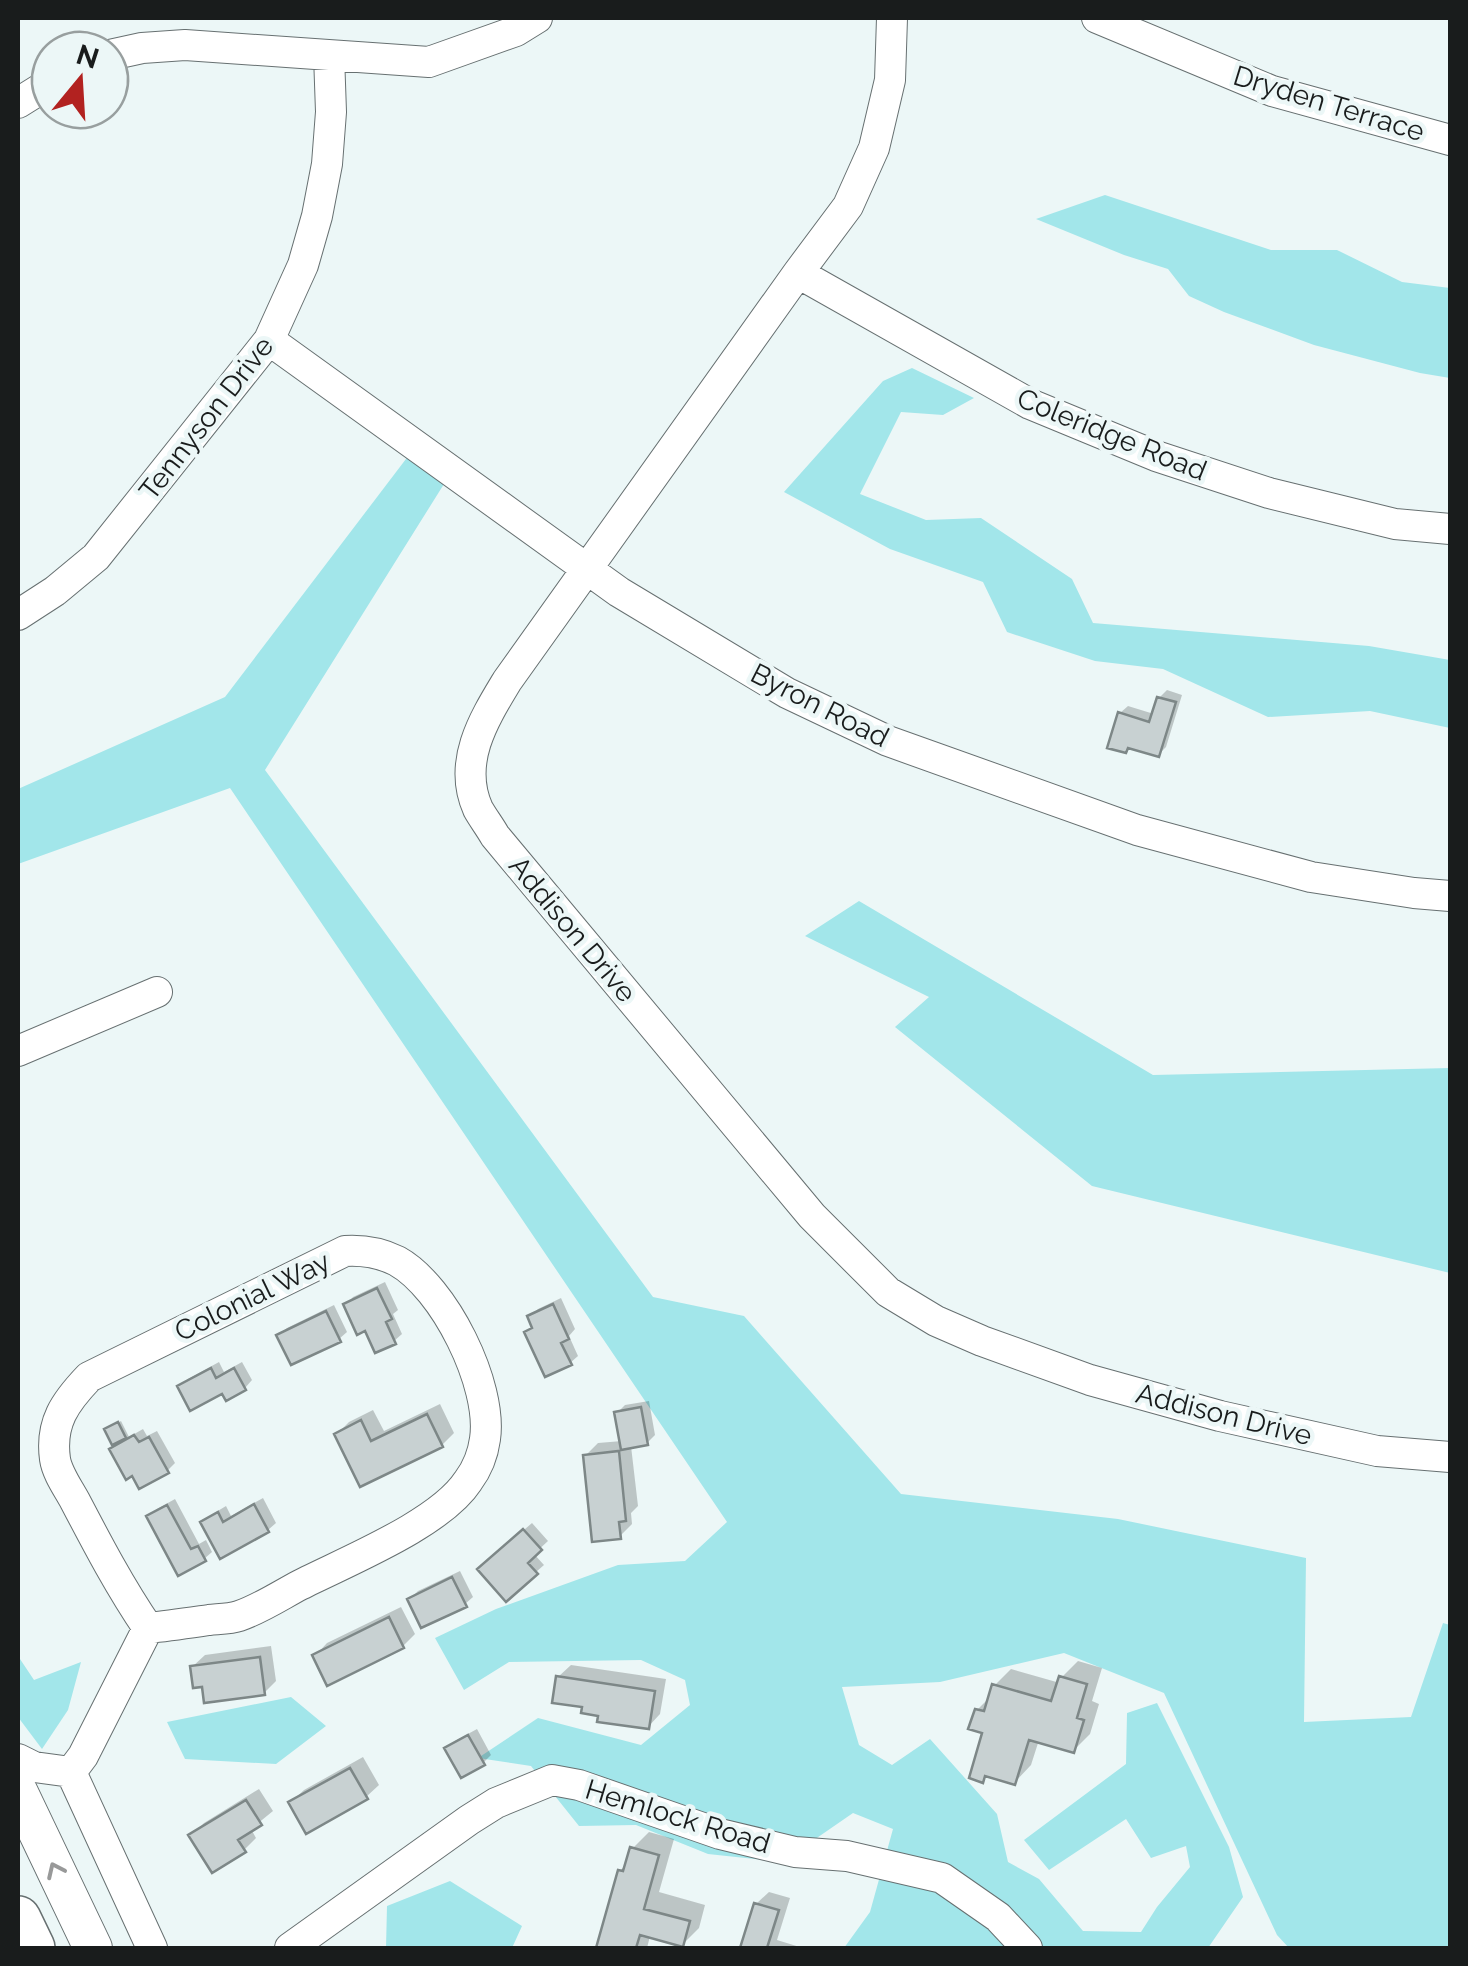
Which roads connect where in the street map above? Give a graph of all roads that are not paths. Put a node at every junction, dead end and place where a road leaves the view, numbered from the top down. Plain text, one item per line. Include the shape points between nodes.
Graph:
1 (537, 18) edge
2 (892, 18) edge
3 (1097, 18) edge
4 (130, 51) edge
5 (329, 55) junction
6 (1450, 140) edge
7 (798, 273) junction
8 (269, 340) junction
9 (1450, 529) edge
10 (587, 568) junction
11 (18, 615) edge
12 (1450, 896) edge
13 (158, 992) dead end
14 (18, 1051) edge
15 (1450, 1456) edge
16 (148, 1628) junction
17 (18, 1759) edge
18 (71, 1772) junction
19 (18, 1791) edge
20 (18, 1919) edge
21 (32, 1948) edge
22 (92, 1948) edge
23 (152, 1948) edge
24 (290, 1948) edge
25 (1027, 1948) edge

1 - 5 street via 430,62
2 - 7 street, Addison Drive via 890,80 874,148 848,206
3 - 6 street, Dryden Terrace via 1272,90
4 - 5 street via 185,45
5 - 8 street, Tennyson Drive via 331,112 318,216
7 - 9 street, Coleridge Road via 1030,404 1156,456 1287,498 1395,524
7 - 10 street, Addison Drive
8 - 10 street, Byron Road
8 - 11 street, Tennyson Drive via 96,558
10 - 12 street, Byron Road via 787,693 888,741 1137,830 1311,877
10 - 15 street, Addison Drive via 482,723 472,756 477,807 812,1216 888,1292 982,1341 1220,1416 1377,1450
13 - 14 street
16 - 16 street, Colonial Way via 239,1616 420,1524 468,1482 486,1438 480,1384 456,1326 414,1273 395,1260 345,1251 89,1377 69,1398 59,1416 55,1463
16 - 18 street
17 - 18 street
18 - 23 street
22 -> 19 main road
20 - 21 highway
24 - 25 street, Hemlock Road via 469,1820 552,1780 720,1834 942,1878 998,1917

